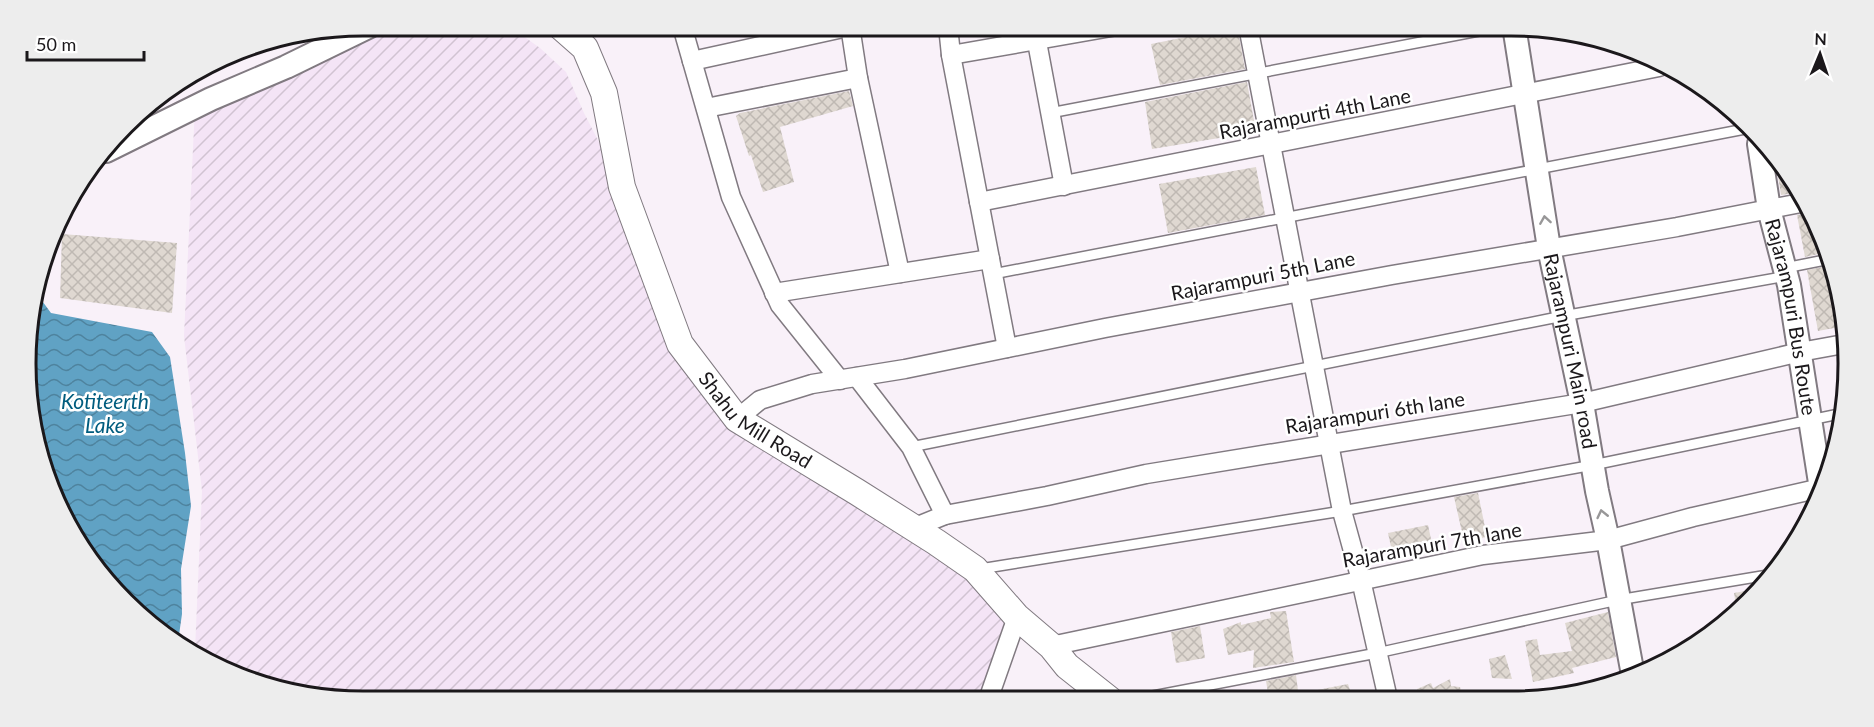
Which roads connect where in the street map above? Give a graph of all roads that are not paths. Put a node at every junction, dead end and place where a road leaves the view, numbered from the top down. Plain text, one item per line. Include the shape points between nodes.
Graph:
1 (571, 36) edge
2 (685, 36) edge
3 (806, 36) edge
4 (852, 36) edge
5 (949, 36) edge
6 (1024, 36) edge
7 (1036, 36) edge
8 (1250, 36) edge
9 (1455, 36) edge
10 (1516, 36) edge
11 (348, 37) edge
12 (951, 55) junction
13 (692, 61) junction
14 (1652, 68) edge
15 (1258, 75) junction
16 (858, 78) junction
17 (1524, 94) junction
18 (706, 108) junction
19 (1050, 113) junction
20 (1740, 130) edge
21 (121, 143) edge
22 (1272, 146) junction
23 (1760, 152) edge
24 (1536, 169) junction
25 (1064, 186) junction
26 (979, 202) junction
27 (1796, 204) edge
28 (1769, 209) junction
29 (1286, 218) junction
30 (1549, 248) junction
31 (1822, 261) edge
32 (992, 266) junction
33 (1786, 272) junction
34 (900, 273) junction
35 (774, 293) junction
36 (1300, 293) junction
37 (1563, 316) junction
38 (1837, 345) edge
39 (1007, 348) junction
40 (1800, 352) junction
41 (1314, 364) junction
42 (848, 378) junction
43 (1582, 404) junction
44 (1834, 415) edge
45 (736, 419) junction
46 (1810, 420) junction
47 (1330, 443) junction
48 (910, 447) junction
49 (1593, 465) junction
50 (1819, 475) edge
51 (1812, 491) edge
52 (1342, 512) junction
53 (945, 515) junction
54 (913, 528) junction
55 (1608, 540) junction
56 (975, 569) junction
57 (1758, 578) edge
58 (1361, 580) junction
59 (1618, 600) junction
60 (1017, 617) junction
61 (1051, 646) junction
62 (1377, 654) junction
63 (1632, 668) edge
64 (991, 691) edge
65 (1099, 691) edge
66 (1180, 691) edge
67 (1386, 691) edge

1 - 45 main road, Shahu Mill Road via 585,48 604,93 622,187 680,344
2 - 13 street
3 - 13 street
4 - 16 street
5 - 12 street
6 - 12 street
7 - 19 street
8 - 15 street
9 - 15 lane
10 - 17 street, Rajarampuri Main road
11 - 21 street
12 - 26 street
13 - 18 street
14 - 17 street, Rajarampurti 4th Lane
15 - 19 lane
15 - 22 street
16 - 18 street
16 - 34 street
17 - 22 street, Rajarampurti 4th Lane
17 - 24 street, Rajarampuri Main road
18 - 35 street via 731,197
19 - 25 street
20 - 24 lane
22 - 25 street, Rajarampurti 4th Lane
22 - 29 street
23 - 28 street, Rajarampuri Bus Route
24 - 29 lane
30 -> 24 street, Rajarampuri Main road
25 - 26 street, Rajarampurti 4th Lane
26 - 32 street
27 - 28 street, Rajarampuri 5th Lane
28 - 30 street, Rajarampuri 5th Lane
28 - 33 street, Rajarampuri Bus Route
29 - 32 lane
29 - 36 street
30 - 36 street, Rajarampuri 5th Lane
30 - 37 street, Rajarampuri Main road
31 - 33 lane
32 - 34 street
32 - 39 street
33 - 37 lane
33 - 40 street, Rajarampuri Bus Route
34 - 35 street
35 - 42 street via 780,305
36 - 39 street, Rajarampuri 5th Lane
36 - 41 street
37 - 41 lane
37 - 43 street, Rajarampuri Main road
38 - 40 street, Rajarampuri 6th lane
39 - 42 street, Rajarampuri 5th Lane
40 - 43 street, Rajarampuri 6th lane
40 - 46 street, Rajarampuri Bus Route
41 - 47 street
41 - 48 lane
42 - 45 street, Rajarampuri 5th Lane via 760,400
42 - 48 street
43 - 47 street, Rajarampuri 6th lane
43 - 49 street, Rajarampuri Main road
44 - 46 lane
45 - 54 main road, Shahu Mill Road
46 - 49 lane
46 - 50 street, Rajarampuri Bus Route
47 - 52 street
47 - 53 street, Rajarampuri 6th lane via 1146,474
48 - 53 street
49 - 52 lane
55 -> 49 street, Rajarampuri Main road
51 - 55 street, Rajarampuri 7th lane
52 - 56 lane
52 - 58 street
53 - 54 street, Rajarampuri 6th lane
54 - 56 main road, Shahu Mill Road
55 - 58 street, Rajarampuri 7th lane via 1483,555
55 - 59 street, Rajarampuri Main road
56 - 60 main road, Shahu Mill Road
57 - 59 lane
58 - 61 street, Rajarampuri 7th lane
58 - 62 street
59 - 62 lane
59 - 63 street, Rajarampuri Main road
60 - 61 main road, Shahu Mill Road
60 - 64 street
61 - 65 main road, Shahu Mill Road via 1067,666
62 - 66 lane
62 - 67 street

